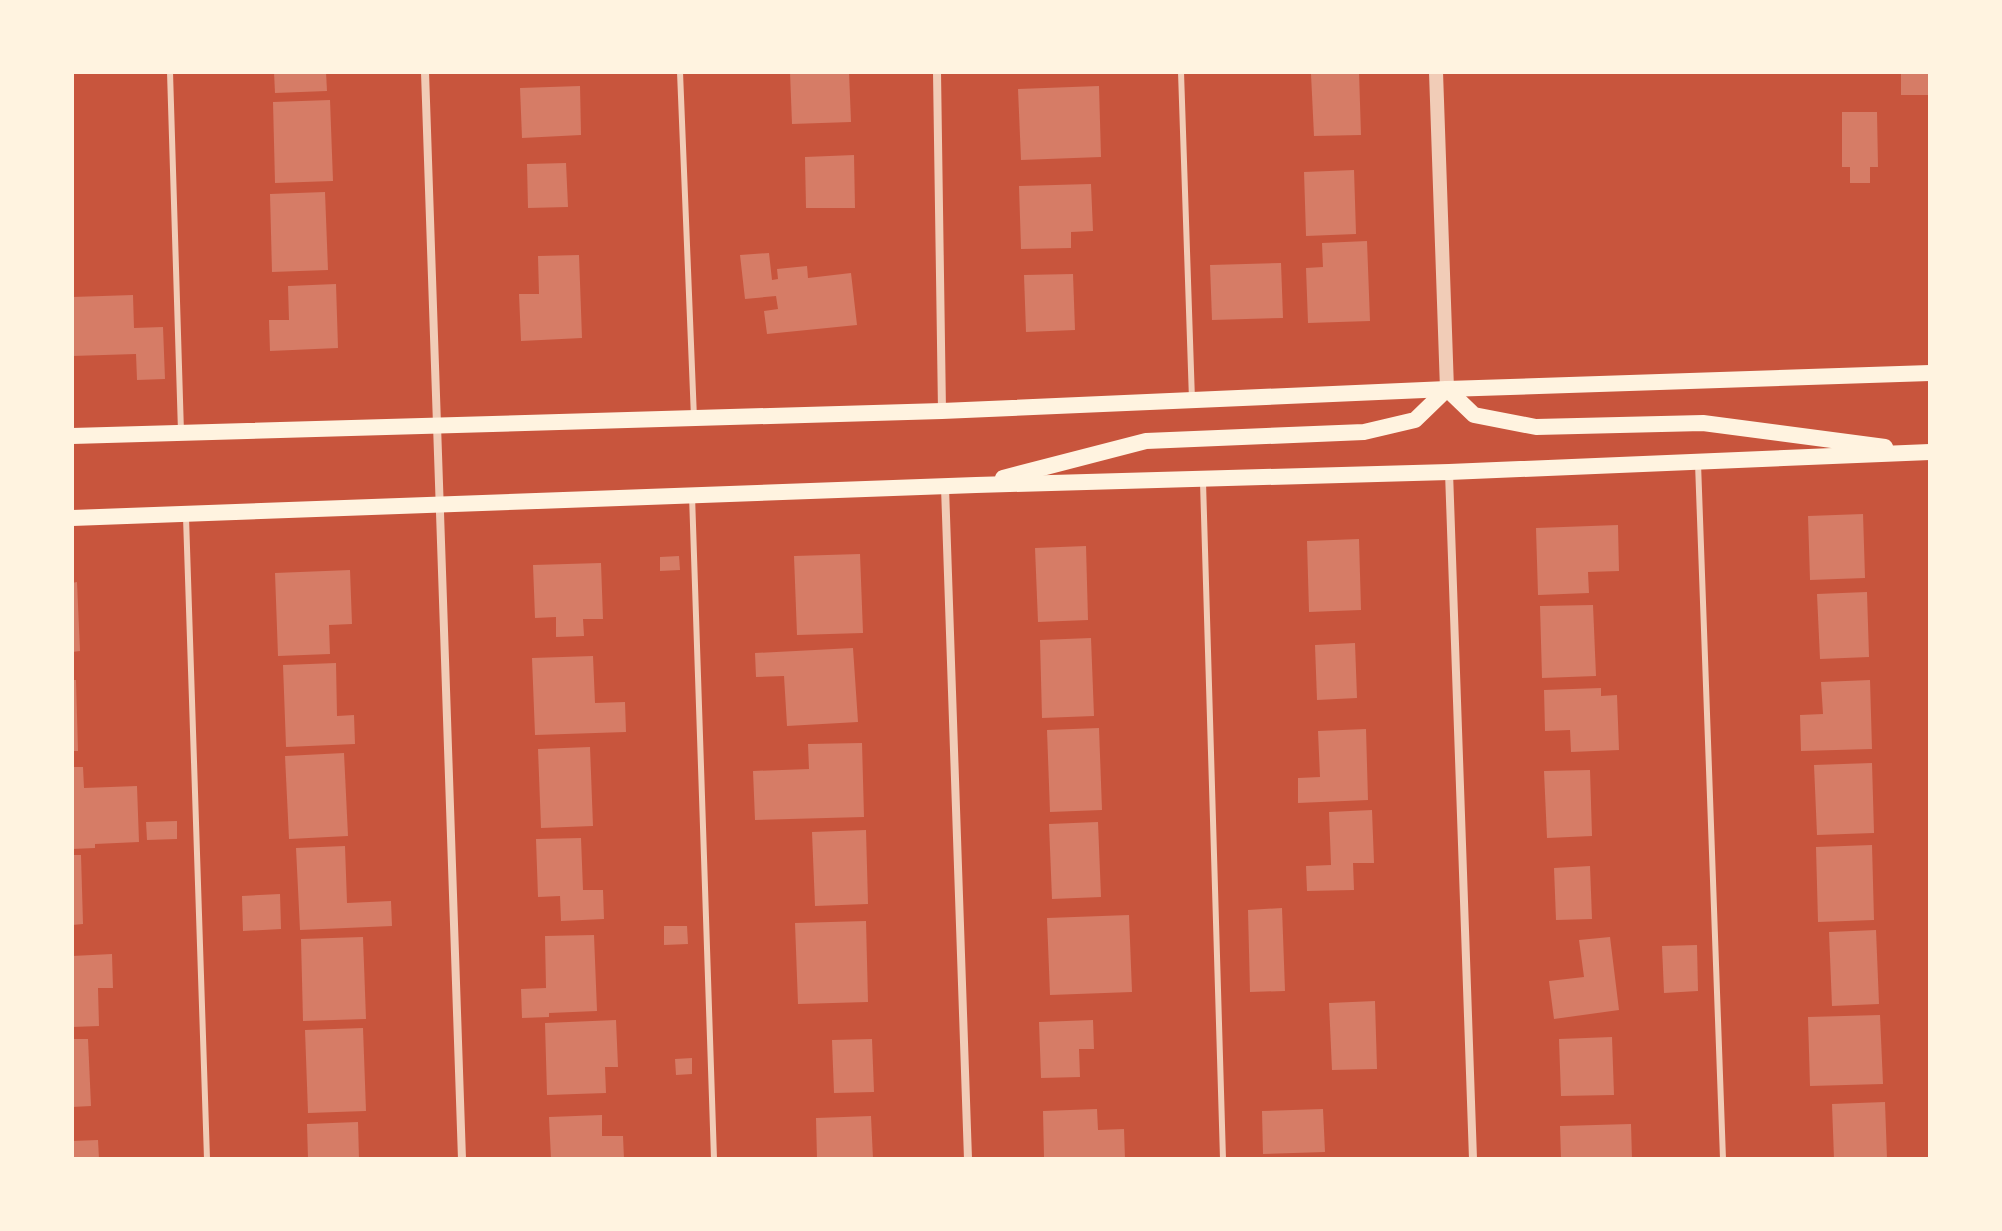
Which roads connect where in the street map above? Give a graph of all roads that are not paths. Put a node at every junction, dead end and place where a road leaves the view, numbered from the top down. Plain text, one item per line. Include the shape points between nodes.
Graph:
1 (170, 72) edge
2 (425, 72) edge
3 (680, 72) edge
4 (937, 72) edge
5 (1181, 72) edge
6 (1436, 72) edge
7 (1930, 373) edge
8 (1447, 389) junction
9 (1192, 401) junction
10 (942, 411) junction
11 (694, 418) junction
12 (437, 425) junction
13 (182, 433) junction
14 (72, 436) edge
15 (1930, 452) edge
16 (1698, 462) junction
17 (1449, 472) junction
18 (1202, 479) junction
19 (976, 485) junction
20 (945, 486) junction
21 (692, 495) junction
22 (439, 504) junction
23 (186, 513) junction
24 (72, 518) edge
25 (207, 1159) edge
26 (462, 1159) edge
27 (714, 1159) edge
28 (968, 1159) edge
29 (1223, 1159) edge
30 (1473, 1159) edge
31 (1723, 1159) edge

1 - 13 lane
2 - 12 street
3 - 11 lane
4 - 10 street
5 - 9 lane
6 - 8 street
7 - 8 main road
8 - 9 main road
8 - 15 main road via 1474,415 1536,427 1703,423
8 - 19 main road via 1415,420 1364,432 1146,441
9 - 10 main road
10 - 11 main road
11 - 12 main road
12 - 13 main road
12 - 22 street
13 - 14 main road
15 - 16 main road
16 - 17 main road
16 - 31 lane
17 - 18 main road
17 - 30 street
18 - 19 main road
18 - 29 lane
19 - 20 main road
20 - 21 main road
20 - 28 street
21 - 22 main road
21 - 27 lane
22 - 23 main road
22 - 26 street
23 - 24 main road
23 - 25 lane

